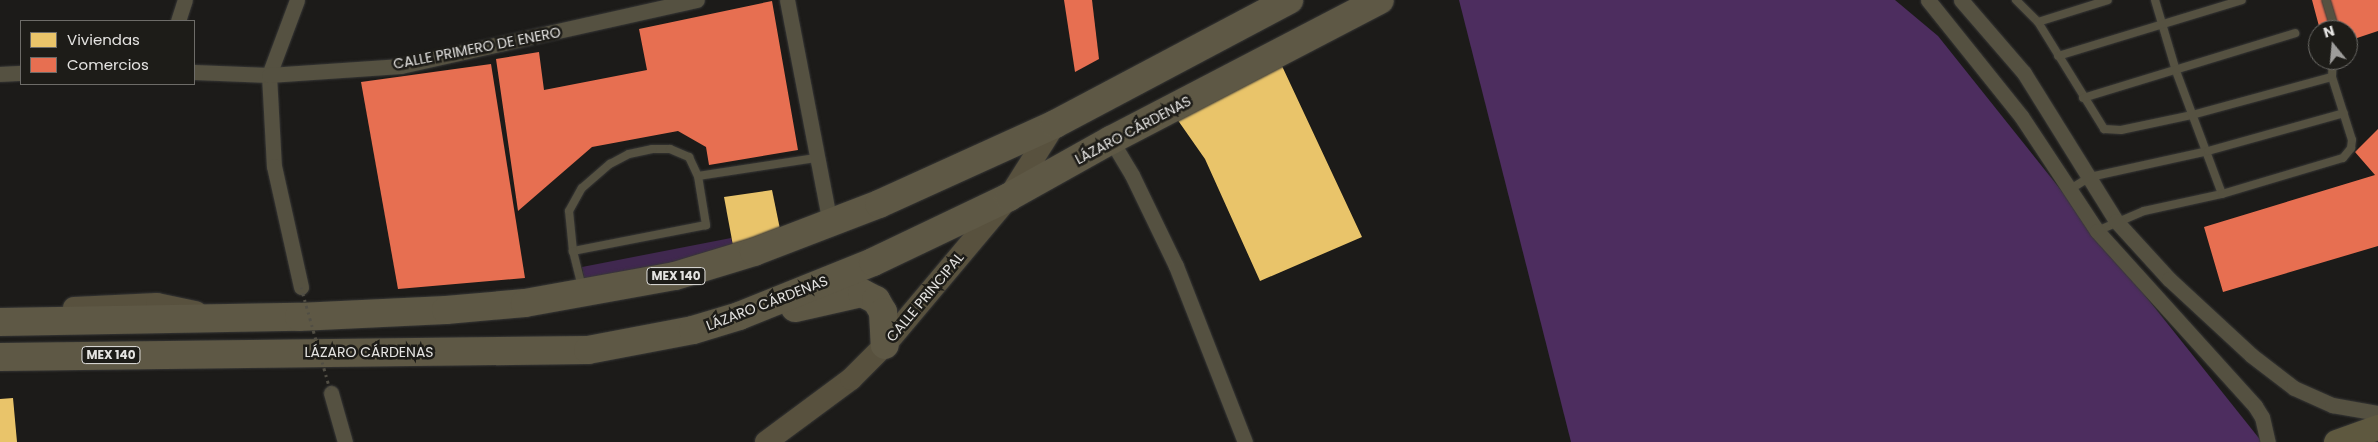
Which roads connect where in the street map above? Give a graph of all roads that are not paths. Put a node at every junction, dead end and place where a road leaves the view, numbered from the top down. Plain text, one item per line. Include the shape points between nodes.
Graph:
1 (185, 0) edge
2 (297, 0) edge
3 (697, 0) edge
4 (787, 0) edge
5 (1289, 0) edge
6 (1380, 0) edge
7 (1928, 0) edge
8 (1961, 0) edge
9 (2016, 0) edge
10 (2108, 0) edge
11 (2155, 0) edge
12 (2242, 0) edge
13 (2326, 0) edge
14 (642, 6) edge
15 (178, 20) edge
16 (2332, 20) edge
17 (2038, 22) junction
18 (2162, 23) junction
19 (2296, 33) dead end
20 (2058, 56) junction
21 (2333, 70) edge
22 (195, 72) edge
23 (2176, 72) junction
24 (20, 73) edge
25 (0, 74) edge
26 (270, 75) junction
27 (2332, 77) junction
28 (2083, 98) junction
29 (2344, 113) junction
30 (2192, 116) junction
31 (1055, 124) junction
32 (1111, 140) junction
33 (2208, 151) junction
34 (816, 158) junction
35 (698, 176) junction
36 (2090, 177) junction
37 (2069, 190) junction
38 (2222, 194) junction
39 (1009, 198) junction
40 (2116, 221) junction
41 (830, 223) junction
42 (2097, 231) junction
43 (573, 251) junction
44 (301, 287) road end
45 (583, 294) junction
46 (739, 316) junction
47 (2, 319) edge
48 (884, 345) junction
49 (307, 352) junction
50 (0, 357) edge
51 (0, 366) edge
52 (331, 393) road end
53 (2368, 428) edge
54 (345, 442) edge
55 (766, 442) edge
56 (1245, 442) edge
57 (2268, 442) edge
58 (2336, 442) edge

1 - 15 street
2 - 26 street
3 - 14 street, CALLE PRIMERO DE ENERO
4 - 34 street
5 - 31 highway, MEX 140
6 - 32 highway, LÁZARO CÁRDENAS / MEX 140
7 - 37 street via 2020,116
8 - 36 street via 2024,73
9 - 17 lane
10 - 17 lane
11 - 18 lane
12 - 18 lane
13 - 16 lane
14 - 26 street, CALLE PRIMERO DE ENERO via 401,66
17 - 20 lane
18 - 20 lane
18 - 23 lane
19 - 23 lane
20 - 28 lane
21 - 27 lane
22 - 26 street, CALLE PRIMERO DE ENERO
23 - 28 lane
23 - 30 lane
24 - 25 street
26 - 44 street via 274,166
27 - 29 lane
27 - 30 lane
28 - 30 lane via 2104,129 2121,130
29 - 33 lane
29 - 38 lane via 2352,140 2351,148 2343,158
30 - 33 lane
31 - 39 main road, CALLE PRINCIPAL
31 - 41 highway, MEX 140
32 - 39 highway, LÁZARO CÁRDENAS / MEX 140
32 - 56 street via 1132,175 1176,266
33 - 36 lane
33 - 38 lane
34 - 35 lane
34 - 41 street
35 - 43 lane via 706,225
35 - 43 lane via 689,157 670,149 629,154 610,164 582,188 569,211
36 - 37 lane
36 - 40 street
37 - 42 street
38 - 40 lane via 2177,202
39 - 46 highway, LÁZARO CÁRDENAS / MEX 140 via 873,262
39 - 48 main road, CALLE PRINCIPAL
40 - 42 lane
40 - 53 street via 2169,279 2251,355 2294,388 2332,405
41 - 45 highway, MEX 140 via 675,276
42 - 57 street via 2255,406 2262,417
43 - 45 lane
45 - 47 highway, MEX 140 via 525,304 446,310
46 - 48 highway via 765,315 862,293 876,300 883,312
46 - 49 highway, LÁZARO CÁRDENAS / MEX 140 via 694,330 588,350
48 - 55 main road, CALLE PRINCIPAL via 851,379
49 - 50 highway, LÁZARO CÁRDENAS / MEX 140
49 - 51 main road via 290,360 270,362
52 - 54 street
53 - 58 main road

